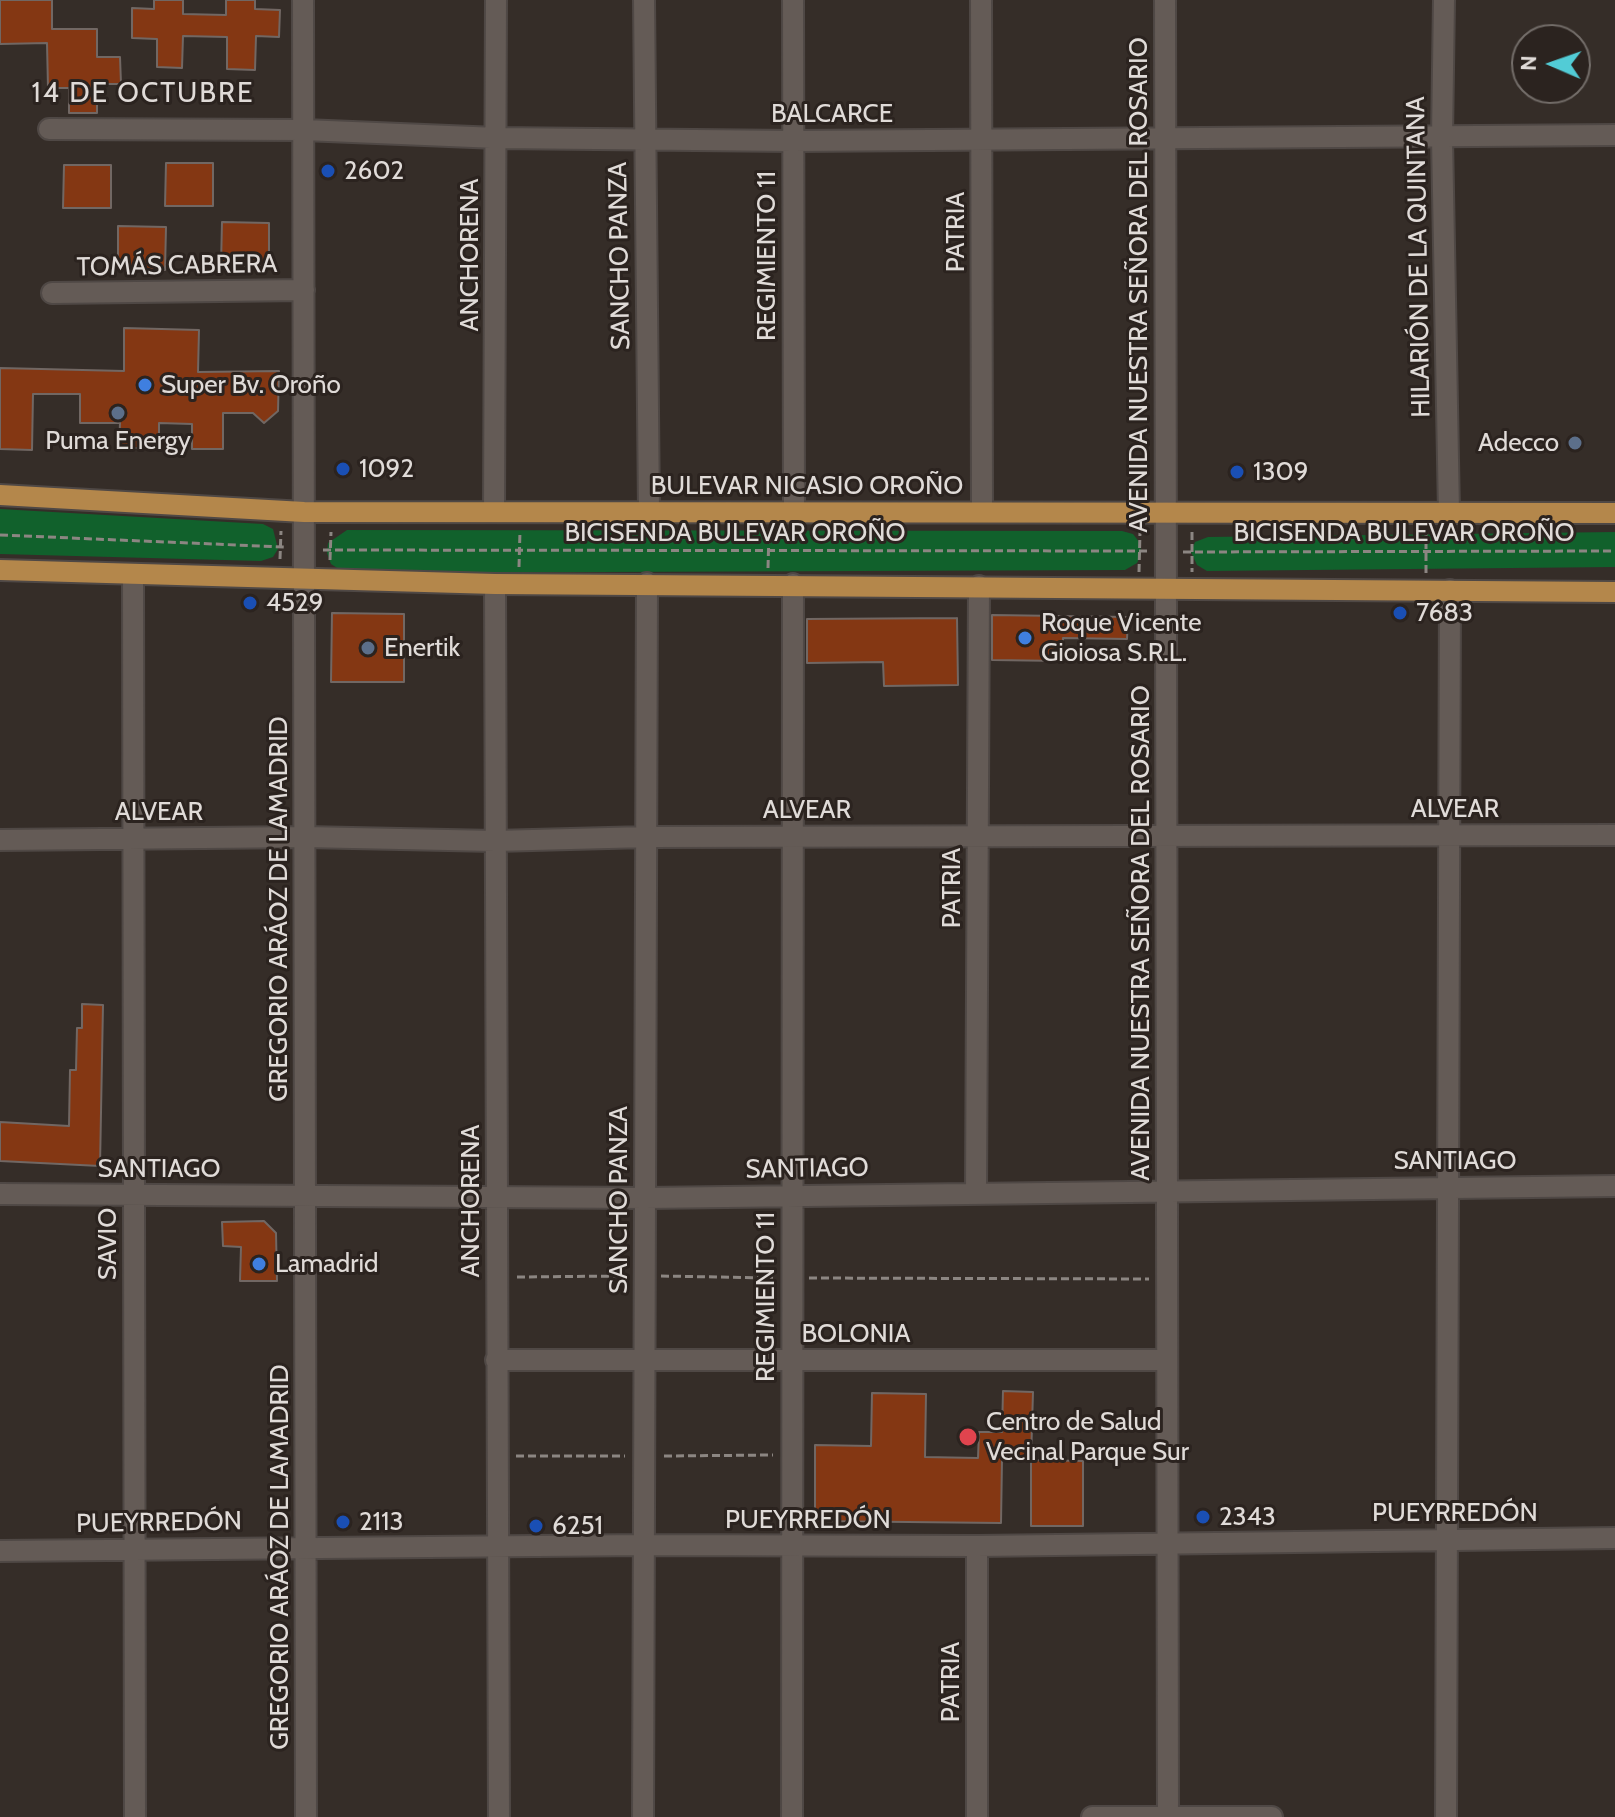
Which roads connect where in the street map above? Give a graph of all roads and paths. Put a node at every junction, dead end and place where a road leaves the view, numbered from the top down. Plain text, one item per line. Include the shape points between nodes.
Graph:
1 (303, 0) edge
2 (496, 0) edge
3 (644, 0) edge
4 (793, 0) edge
5 (981, 0) edge
6 (1165, 0) edge
7 (1444, 0) edge
8 (49, 129) dead end
9 (304, 130) junction
10 (1615, 135) edge
11 (645, 137) junction
12 (497, 138) junction
13 (1442, 138) junction
14 (1165, 140) junction
15 (793, 141) junction
16 (982, 141) junction
17 (304, 290) junction
18 (52, 293) dead end
19 (0, 495) edge
20 (281, 511) junction
21 (494, 511) junction
22 (520, 511) junction
23 (304, 512) junction
24 (331, 512) junction
25 (649, 512) junction
26 (769, 512) junction
27 (794, 512) junction
28 (982, 512) junction
29 (1140, 512) junction
30 (1166, 512) junction
31 (1192, 512) junction
32 (1426, 513) junction
33 (1449, 513) junction
34 (1615, 513) edge
35 (0, 535) edge
36 (280, 546) junction
37 (331, 550) junction
38 (520, 550) junction
39 (769, 551) junction
40 (1140, 551) junction
41 (1426, 551) junction
42 (1615, 551) edge
43 (1192, 552) junction
44 (0, 570) edge
45 (133, 575) junction
46 (280, 580) junction
47 (304, 580) junction
48 (330, 581) junction
49 (647, 583) junction
50 (495, 584) junction
51 (519, 584) junction
52 (768, 584) junction
53 (793, 584) junction
54 (979, 586) junction
55 (1139, 588) junction
56 (1166, 589) junction
57 (1192, 589) junction
58 (1426, 590) junction
59 (1450, 590) junction
60 (1615, 592) edge
61 (1166, 835) junction
62 (1449, 835) junction
63 (1615, 835) edge
64 (793, 836) junction
65 (978, 836) junction
66 (305, 837) junction
67 (646, 837) junction
68 (133, 838) junction
69 (0, 840) edge
70 (495, 841) junction
71 (1615, 1186) edge
72 (1449, 1187) junction
73 (1167, 1189) junction
74 (976, 1191) junction
75 (0, 1194) edge
76 (305, 1194) junction
77 (134, 1195) junction
78 (793, 1196) junction
79 (496, 1197) junction
80 (645, 1198) junction
81 (645, 1275) junction
82 (497, 1277) junction
83 (793, 1278) junction
84 (1167, 1280) junction
85 (496, 1360) junction
86 (645, 1360) junction
87 (792, 1360) junction
88 (1167, 1360) junction
89 (1448, 1538) junction
90 (1615, 1538) edge
91 (1168, 1542) junction
92 (644, 1545) junction
93 (792, 1546) junction
94 (977, 1546) junction
95 (307, 1547) junction
96 (500, 1548) junction
97 (135, 1550) junction
98 (0, 1551) edge
99 (1168, 1816) edge
100 (135, 1817) edge
101 (306, 1817) edge
102 (499, 1817) edge
103 (643, 1817) edge
104 (792, 1817) edge
105 (977, 1817) edge
106 (1092, 1817) edge
107 (1272, 1817) edge
108 (1446, 1817) edge

1 - 9 street, GREGORIO ARÁOZ DE LAMADRID
2 - 12 street, ANCHORENA
3 - 11 street, SANCHO PANZA
4 - 15 street, REGIMIENTO 11
5 - 16 street, PATRIA
6 - 14 street, AVENIDA NUESTRA SEÑORA DEL ROSARIO
7 - 13 street, HILARIÓN DE LA QUINTANA
8 - 9 street, BALCARCE
9 - 12 street, BALCARCE
9 - 17 street, GREGORIO ARÁOZ DE LAMADRID
10 - 13 street, BALCARCE
11 - 12 street, BALCARCE
11 - 15 street, BALCARCE
11 - 25 street, SANCHO PANZA
12 - 21 street, ANCHORENA
13 - 14 street, BALCARCE
13 - 33 street, HILARIÓN DE LA QUINTANA
14 - 16 street, BALCARCE
14 - 30 street, AVENIDA NUESTRA SEÑORA DEL ROSARIO
15 - 16 street, BALCARCE
15 - 27 street, REGIMIENTO 11
16 - 28 street, PATRIA
17 - 18 street, TOMÁS CABRERA
17 - 23 street, GREGORIO ARÁOZ DE LAMADRID
19 - 20 main road, BULEVAR NICASIO OROÑO
20 - 23 main road, BULEVAR NICASIO OROÑO
20 - 36 path
21 - 22 main road, BULEVAR NICASIO OROÑO
21 - 24 main road, BULEVAR NICASIO OROÑO
22 - 25 main road, BULEVAR NICASIO OROÑO
22 - 38 path
23 - 24 main road, BULEVAR NICASIO OROÑO
23 - 47 street, GREGORIO ARÁOZ DE LAMADRID
24 - 37 path
25 - 26 main road, BULEVAR NICASIO OROÑO
26 - 27 main road, BULEVAR NICASIO OROÑO
26 - 39 path
27 - 28 main road, BULEVAR NICASIO OROÑO
28 - 29 main road, BULEVAR NICASIO OROÑO
29 - 30 main road, BULEVAR NICASIO OROÑO
29 - 40 path
30 - 31 main road, BULEVAR NICASIO OROÑO
30 - 56 street, AVENIDA NUESTRA SEÑORA DEL ROSARIO
31 - 32 main road, BULEVAR NICASIO OROÑO
31 - 43 path
32 - 33 main road, BULEVAR NICASIO OROÑO
32 - 41 path
33 - 34 main road, BULEVAR NICASIO OROÑO
35 - 36 path
36 - 46 path
37 - 38 path, BICISENDA BULEVAR OROÑO
37 - 48 path
38 - 39 path, BICISENDA BULEVAR OROÑO
38 - 51 path
39 - 40 path, BICISENDA BULEVAR OROÑO
39 - 52 path
40 - 55 path
41 - 42 path, BICISENDA BULEVAR OROÑO
41 - 43 path, BICISENDA BULEVAR OROÑO
41 - 58 path
43 - 57 path
44 - 45 main road
45 - 46 main road
45 - 68 street, SAVIO
46 - 47 main road
47 - 48 main road
47 - 66 street, GREGORIO ARÁOZ DE LAMADRID
48 - 50 main road
49 - 51 main road
49 - 52 main road
49 - 67 street, SANCHO PANZA
50 - 51 main road
50 - 70 street, ANCHORENA
52 - 53 main road
53 - 54 main road
53 - 64 street, REGIMIENTO 11
54 - 55 main road
54 - 65 street, PATRIA
55 - 56 main road
56 - 57 main road
56 - 61 street, AVENIDA NUESTRA SEÑORA DEL ROSARIO
57 - 58 main road
58 - 59 main road
59 - 60 main road
59 - 62 street
61 - 62 street, ALVEAR
61 - 65 street, ALVEAR
61 - 73 street, AVENIDA NUESTRA SEÑORA DEL ROSARIO
62 - 63 street, ALVEAR
62 - 72 street
64 - 65 street, ALVEAR
64 - 67 street, ALVEAR
64 - 78 street, REGIMIENTO 11
65 - 74 street, PATRIA
66 - 68 street, ALVEAR
66 - 70 street, ALVEAR
66 - 76 street, GREGORIO ARÁOZ DE LAMADRID
67 - 70 street, ALVEAR
67 - 80 street, SANCHO PANZA
68 - 69 street, ALVEAR
68 - 77 street, SAVIO
70 - 79 street, ANCHORENA
71 - 72 street, SANTIAGO
72 - 73 street, SANTIAGO
72 - 89 street
73 - 74 street, SANTIAGO
73 - 84 street, AVENIDA NUESTRA SEÑORA DEL ROSARIO
74 - 78 street, SANTIAGO
75 - 77 street, SANTIAGO
76 - 77 street, SANTIAGO
76 - 79 street, SANTIAGO
76 - 95 street, GREGORIO ARÁOZ DE LAMADRID
77 - 97 street, SAVIO
78 - 80 street, SANTIAGO
78 - 83 street, REGIMIENTO 11
79 - 80 street, SANTIAGO
79 - 82 street, ANCHORENA
80 - 81 street, SANCHO PANZA
81 - 82 path
81 - 83 path
81 - 86 street, SANCHO PANZA
82 - 85 street, ANCHORENA
83 - 84 path
83 - 87 street, REGIMIENTO 11
84 - 88 street, AVENIDA NUESTRA SEÑORA DEL ROSARIO
85 - 86 street, BOLONIA
85 - 96 street, ANCHORENA
86 - 87 street, BOLONIA
86 - 92 street, SANCHO PANZA
87 - 88 street, BOLONIA
87 - 93 street, REGIMIENTO 11
88 - 91 street, AVENIDA NUESTRA SEÑORA DEL ROSARIO
89 - 90 street, PUEYRREDÓN
89 - 91 street, PUEYRREDÓN
89 - 108 street
91 - 94 street, PUEYRREDÓN
91 - 99 street, AVENIDA NUESTRA SEÑORA DEL ROSARIO
92 - 93 street, PUEYRREDÓN
92 - 96 street, PUEYRREDÓN
92 - 103 street, SANCHO PANZA
93 - 94 street, PUEYRREDÓN
93 - 104 street, REGIMIENTO 11
94 - 105 street, PATRIA
95 - 96 street, PUEYRREDÓN
95 - 97 street, PUEYRREDÓN
95 - 101 street, GREGORIO ARÁOZ DE LAMADRID
96 - 102 street, ANCHORENA
97 - 98 street, PUEYRREDÓN
97 - 100 street, SAVIO
99 - 106 street
99 - 107 street

